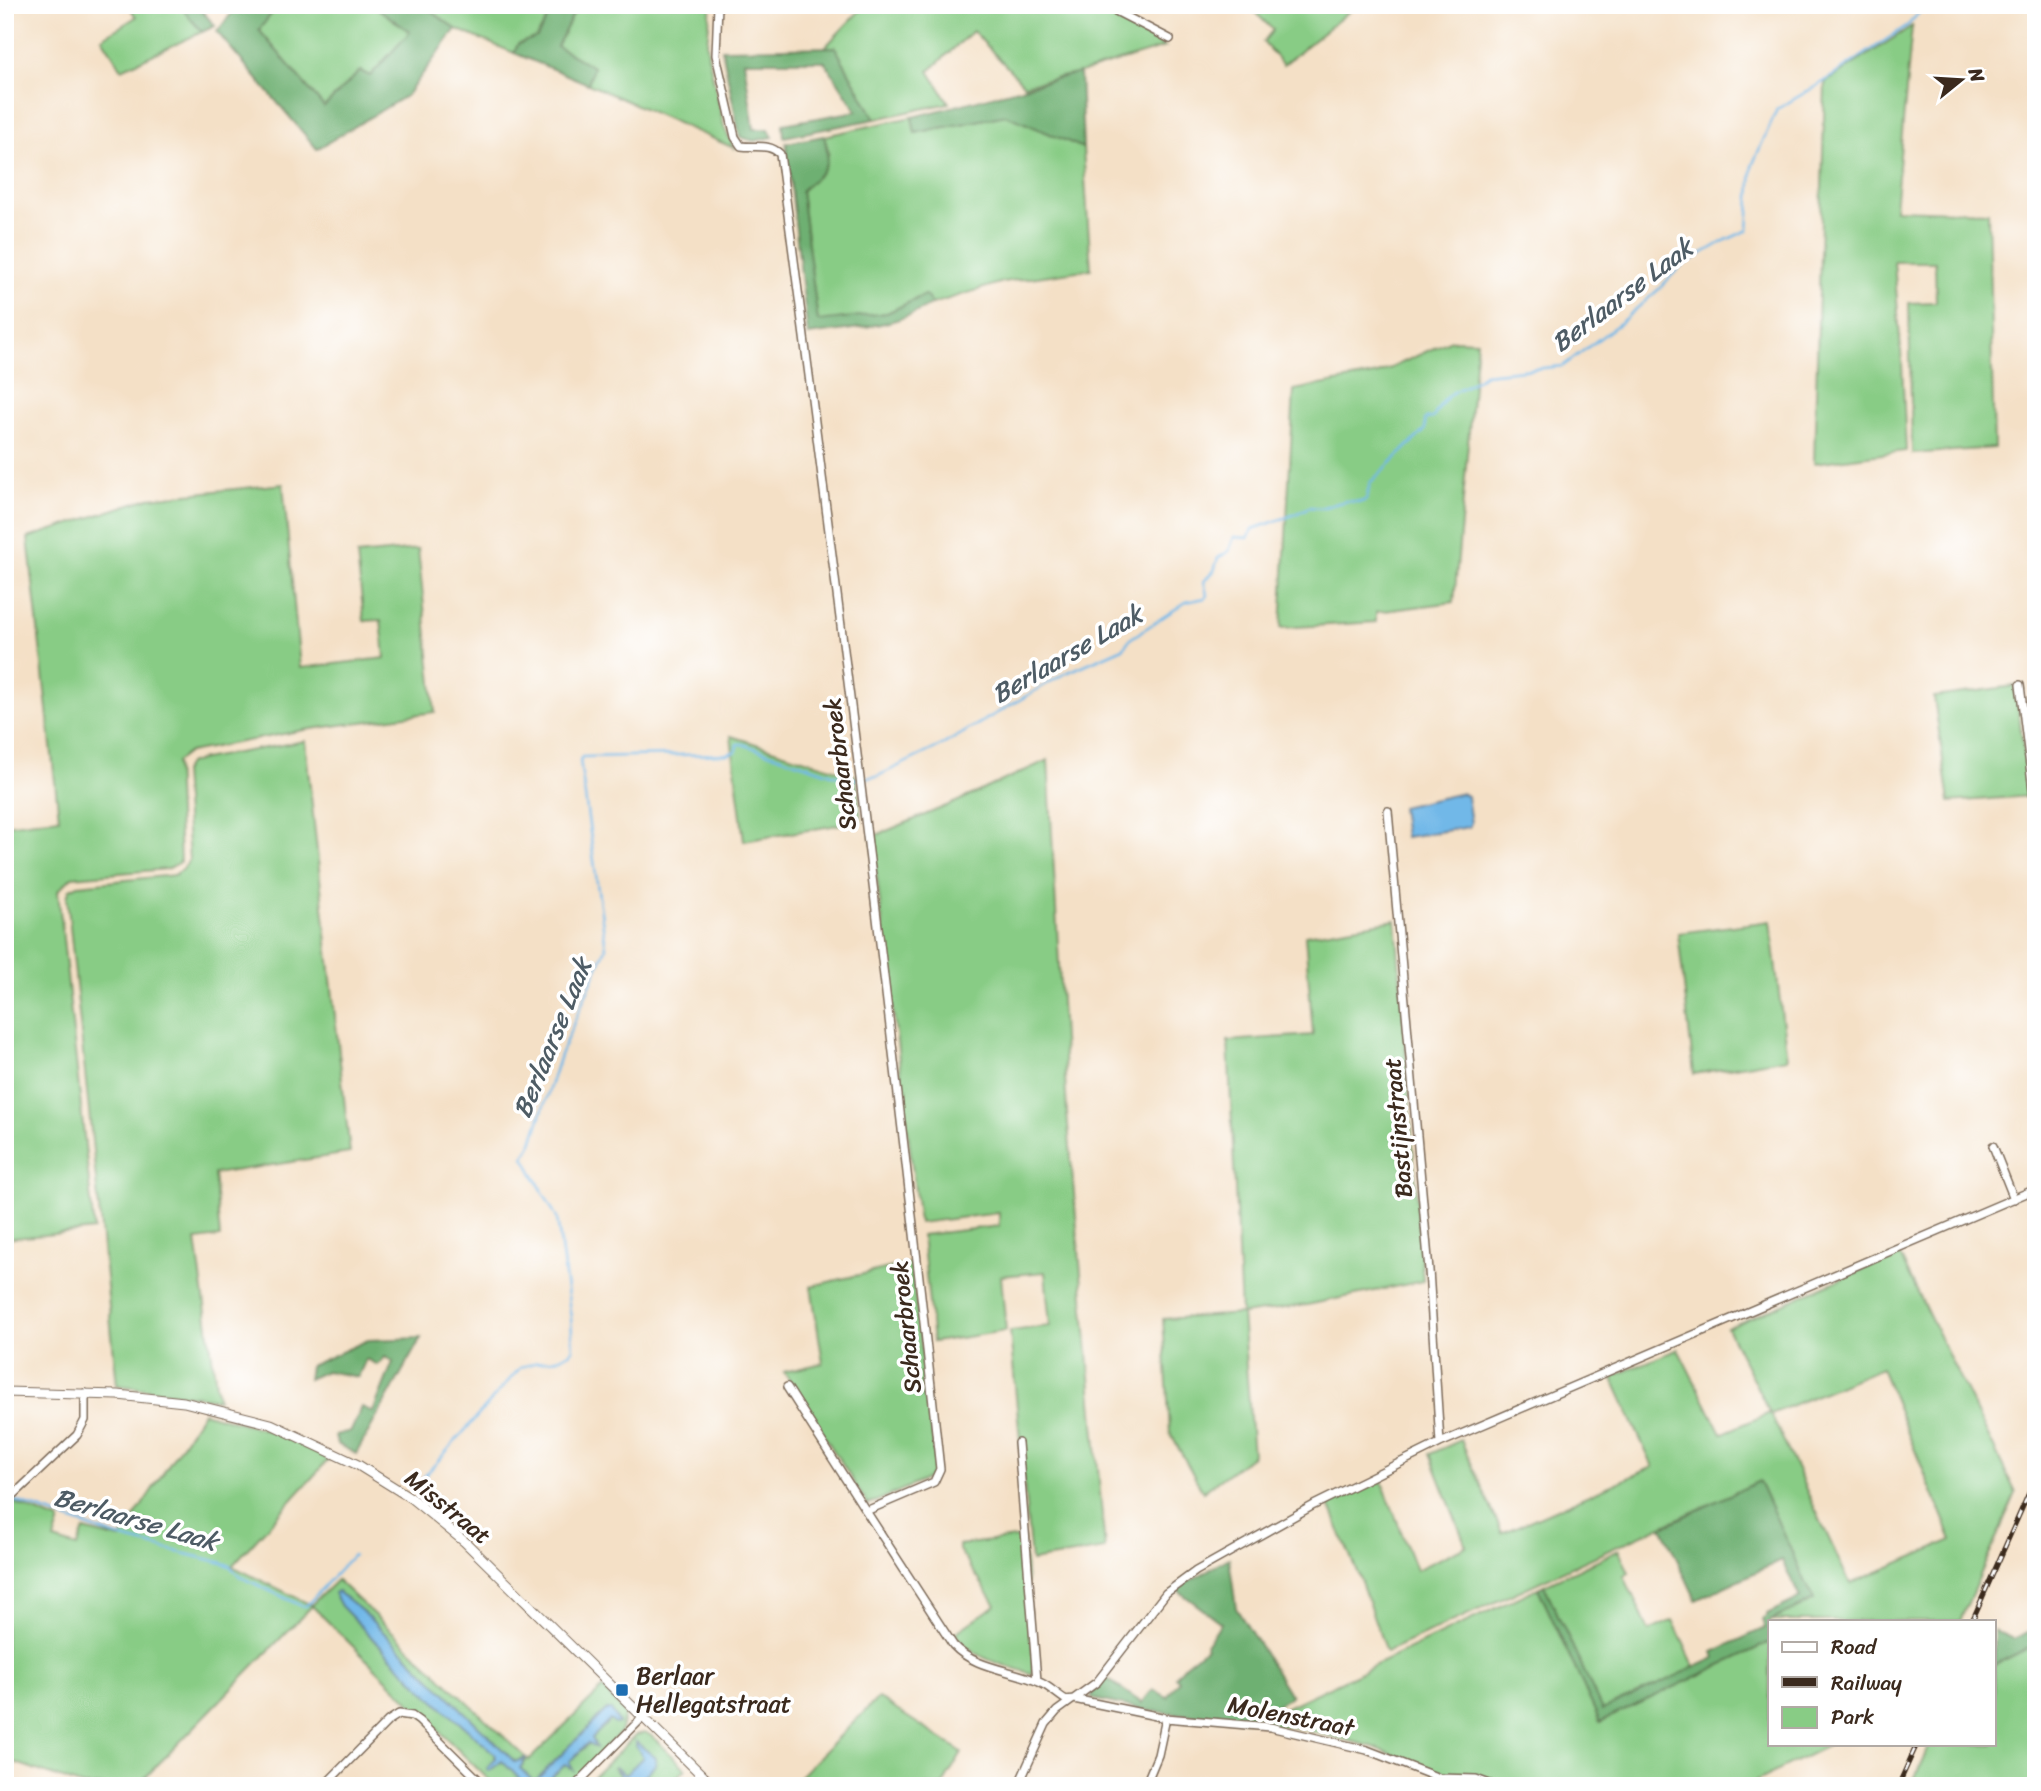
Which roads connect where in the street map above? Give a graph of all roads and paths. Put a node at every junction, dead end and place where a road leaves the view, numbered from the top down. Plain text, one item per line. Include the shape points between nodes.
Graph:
1 (718, 5) edge
2 (1104, 5) edge
3 (1170, 39) dead end
4 (2020, 685) dead end
5 (1388, 811) dead end
6 (2036, 815) edge
7 (1993, 1146) dead end
8 (2036, 1189) edge
9 (2014, 1199) junction
10 (787, 1387) dead end
11 (5, 1392) edge
12 (85, 1393) junction
13 (1018, 1443) dead end
14 (1440, 1443) junction
15 (5, 1503) edge
16 (866, 1511) junction
17 (1037, 1681) junction
18 (1074, 1699) junction
19 (643, 1717) junction
20 (1166, 1717) junction
21 (324, 1786) edge
22 (485, 1786) edge
23 (575, 1786) edge
24 (713, 1786) edge
25 (1018, 1786) edge
26 (1145, 1786) edge
27 (1495, 1786) edge

1 - 16 street, Schaarbroek via 716,55 735,137 741,146 768,146 780,154 846,656 940,1469 934,1482
2 - 3 street
4 - 6 street
5 - 14 street, Bastijnstraat
7 - 9 street
8 - 9 street
9 - 14 street
10 - 16 street
11 - 12 street, Misstraat
12 - 15 street via 85,1420 77,1435
12 - 19 street, Misstraat via 153,1397 223,1410 298,1435 358,1465 411,1498 465,1542
13 - 17 street
14 - 18 street via 1314,1505 1180,1581 1146,1616 1097,1682
16 - 17 street via 961,1654
17 - 18 street via 1066,1700
18 - 20 street, Molenstraat
18 - 25 street via 1046,1724
19 - 23 street
19 - 24 street, Misstraat
20 - 26 street
20 - 27 street, Molenstraat via 1270,1727 1367,1750 1438,1778 1476,1779
21 - 22 street via 399,1714 419,1721

